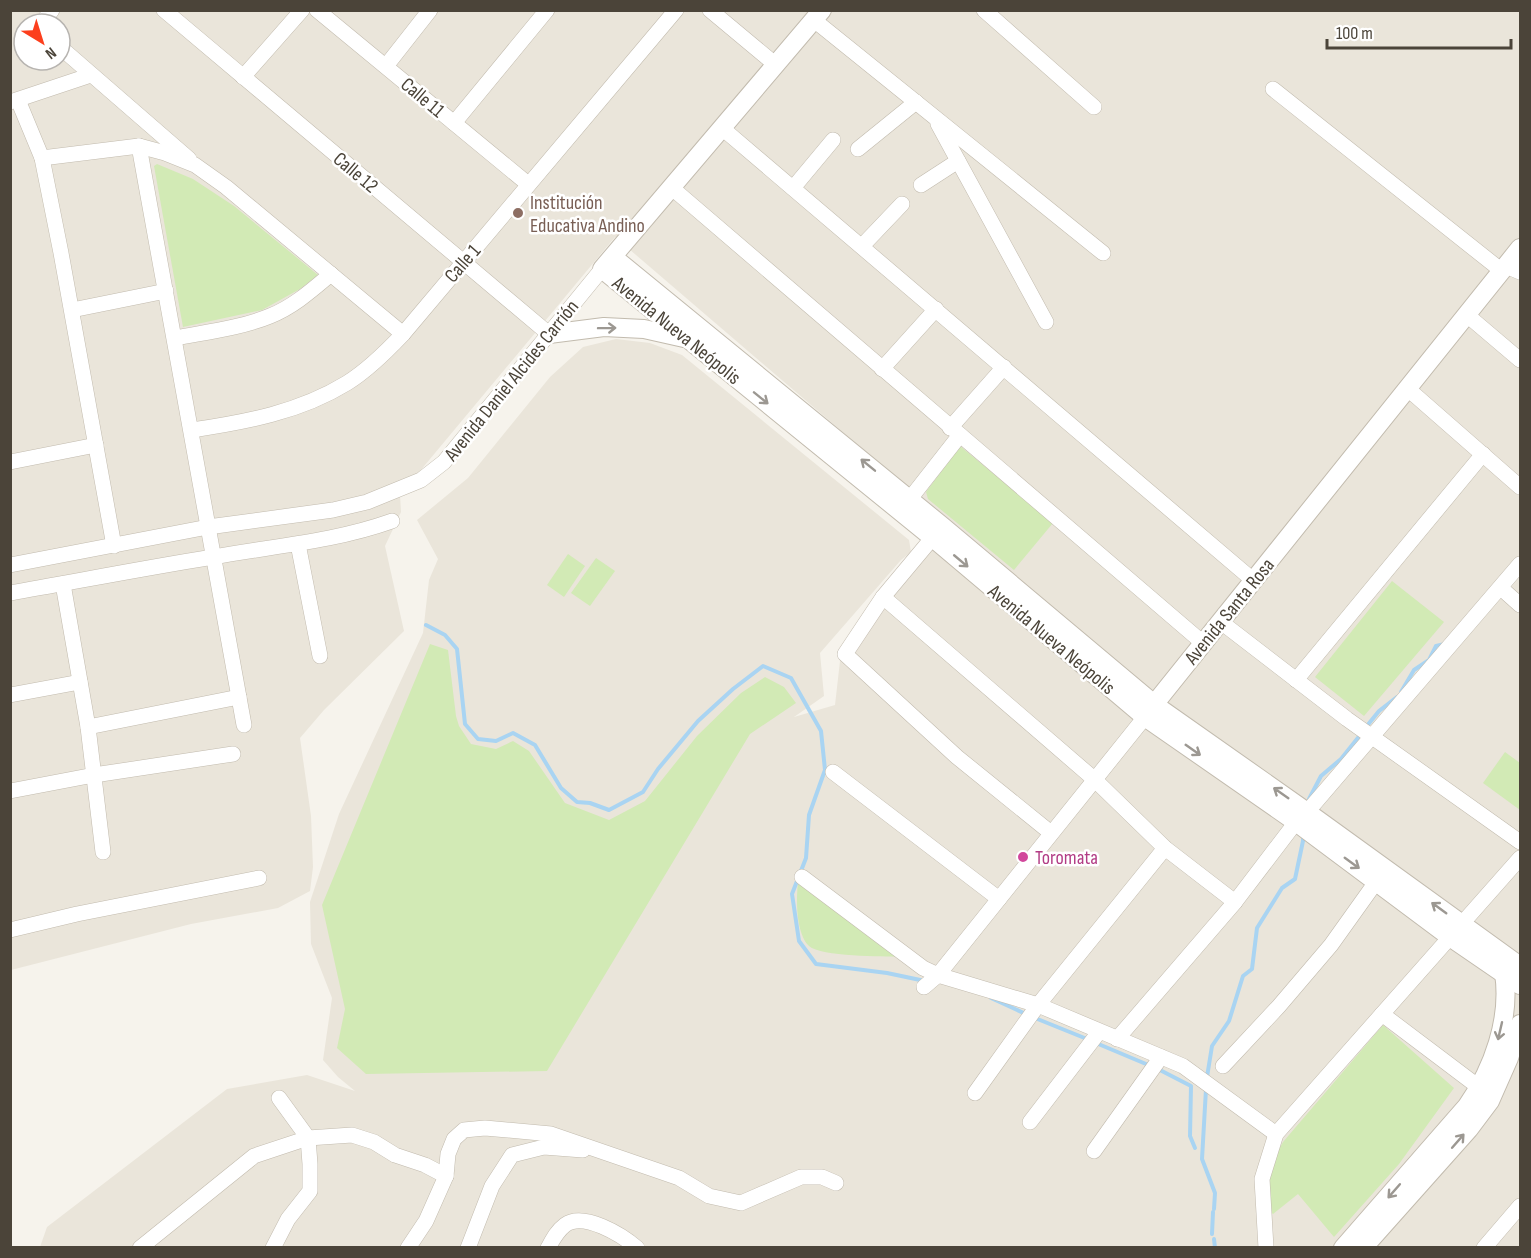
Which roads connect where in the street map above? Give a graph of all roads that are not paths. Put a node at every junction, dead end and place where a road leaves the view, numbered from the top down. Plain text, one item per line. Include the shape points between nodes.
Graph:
1 (302, 10) edge
2 (317, 10) edge
3 (430, 10) edge
4 (547, 10) edge
5 (675, 10) edge
6 (710, 10) edge
7 (984, 10) edge
8 (169, 12) edge
9 (818, 15) edge
10 (72, 58) edge
11 (776, 65) junction
12 (386, 66) junction
13 (91, 75) junction
14 (243, 77) junction
15 (1273, 89) dead end
16 (14, 101) edge
17 (916, 102) junction
18 (1094, 107) dead end
19 (934, 117) junction
20 (454, 123) junction
21 (722, 128) junction
22 (833, 140) dead end
23 (139, 146) junction
24 (858, 149) dead end
25 (42, 158) junction
26 (958, 161) junction
27 (195, 165) junction
28 (528, 184) junction
29 (921, 185) dead end
30 (672, 188) junction
31 (793, 188) junction
32 (902, 204) dead end
33 (862, 246) junction
34 (1521, 248) edge
35 (1103, 253) dead end
36 (463, 262) junction
37 (607, 262) junction
38 (1510, 269) edge
39 (331, 274) junction
40 (166, 291) junction
41 (936, 309) junction
42 (72, 310) junction
43 (1467, 315) junction
44 (1046, 322) dead end
45 (403, 334) junction
46 (549, 334) junction
47 (175, 338) junction
48 (689, 339) junction
49 (1521, 360) edge
50 (1004, 367) junction
51 (882, 369) junction
52 (1407, 389) junction
53 (192, 430) junction
54 (955, 432) junction
55 (96, 445) junction
56 (1483, 454) junction
57 (10, 462) edge
58 (1521, 487) edge
59 (888, 491) junction
60 (905, 505) junction
61 (392, 521) dead end
62 (208, 527) junction
63 (938, 532) junction
64 (298, 544) junction
65 (114, 546) junction
66 (214, 556) junction
67 (1521, 564) edge
68 (10, 565) edge
69 (1254, 580) junction
70 (63, 584) junction
71 (1501, 588) junction
72 (10, 594) edge
73 (883, 597) junction
74 (1521, 605) edge
75 (1221, 621) junction
76 (1203, 643) junction
77 (320, 656) dead end
78 (1296, 680) junction
79 (80, 682) junction
80 (10, 695) edge
81 (239, 697) junction
82 (1150, 711) junction
83 (244, 724) dead end
84 (88, 727) junction
85 (1371, 736) junction
86 (233, 754) dead end
87 (833, 772) dead end
88 (94, 775) junction
89 (1094, 780) junction
90 (10, 791) edge
91 (1302, 817) junction
92 (1051, 833) junction
93 (1521, 842) edge
94 (1165, 848) junction
95 (103, 852) dead end
96 (1521, 858) edge
97 (802, 877) dead end
98 (259, 878) dead end
99 (1376, 882) junction
100 (999, 899) junction
101 (1235, 902) junction
102 (10, 930) edge
103 (1456, 931) junction
104 (1512, 970) edge
105 (938, 975) junction
106 (1521, 985) edge
107 (924, 987) dead end
108 (1038, 1005) junction
109 (1382, 1014) junction
110 (1521, 1024) edge
111 (1099, 1032) junction
112 (1117, 1040) junction
113 (1161, 1058) junction
114 (1223, 1066) dead end
115 (1480, 1088) junction
116 (975, 1093) dead end
117 (279, 1098) dead end
118 (1030, 1122) dead end
119 (1276, 1134) junction
120 (308, 1138) junction
121 (1094, 1151) dead end
122 (601, 1152) junction
123 (446, 1176) junction
124 (836, 1183) dead end
125 (1521, 1206) edge
126 (140, 1248) edge
127 (273, 1248) edge
128 (408, 1248) edge
129 (468, 1248) edge
130 (548, 1248) edge
131 (637, 1248) edge
132 (1266, 1248) edge
133 (1343, 1248) edge
134 (1363, 1248) edge
135 (1484, 1248) edge

1 - 14 street
2 - 12 street, Calle 11
3 - 12 street
4 - 20 street
5 - 28 street, Calle 1
6 - 11 street
7 - 18 street
8 - 14 street, Calle 12
9 - 11 street, Avenida Daniel Alcides Carrión
9 - 17 street
10 - 13 street
11 - 21 street, Avenida Daniel Alcides Carrión
12 - 20 street, Calle 11
13 - 16 street
13 - 27 street
14 - 36 street, Calle 12
15 - 38 street
16 - 25 street
17 - 19 street
17 - 24 street
19 - 26 street
19 - 35 street
20 - 28 street, Calle 11
21 - 30 street, Avenida Daniel Alcides Carrión
21 - 31 street
22 - 31 street
23 - 25 street
23 - 27 street
23 - 40 street
25 - 42 street
26 - 29 street
26 - 44 street
27 - 39 street
28 - 36 street, Calle 1
30 - 37 street, Avenida Daniel Alcides Carrión
30 - 51 street
31 - 33 street
32 - 33 street
33 - 41 street
34 - 38 street, Avenida Santa Rosa
36 - 45 street, Calle 1
36 - 46 street, Calle 12
37 - 46 street, Avenida Daniel Alcides Carrión
37 - 48 street, Avenida Nueva Neópolis
59 -> 37 street, Avenida Nueva Neópolis
38 - 43 street, Avenida Santa Rosa
39 - 45 street
39 - 47 street via 302,298 270,316
40 - 42 street
40 - 47 street
41 - 50 street
41 - 51 street
42 - 55 street
43 - 49 street
43 - 52 street, Avenida Santa Rosa
45 - 53 street, Calle 1 via 347,383 312,401 278,414
46 -> 48 street via 644,329
46 - 62 street, Avenida Daniel Alcides Carrión via 444,462 421,480 367,502 333,510
47 - 53 street
48 -> 59 street, Avenida Nueva Neópolis
50 - 54 street
50 - 69 street
51 - 54 street
52 - 56 street
52 - 69 street, Avenida Santa Rosa
53 - 62 street
54 - 60 street
54 - 76 street
55 - 57 street
55 - 65 street
56 - 58 street
56 - 78 street
59 - 60 street, Avenida Nueva Neópolis
60 - 63 street, Avenida Nueva Neópolis
61 - 64 street via 360,532
62 - 65 street, Avenida Daniel Alcides Carrión
62 - 66 street
63 - 73 street
63 - 82 street, Avenida Nueva Neópolis
64 - 66 street
64 - 77 street
65 - 68 street, Avenida Daniel Alcides Carrión
66 - 70 street
66 - 81 street
67 - 71 street
69 - 75 street, Avenida Santa Rosa
70 - 72 street
70 - 79 street
71 - 74 street
71 - 85 street
73 - 89 street
73 - 92 street via 845,654 957,757
75 - 76 street, Avenida Santa Rosa
75 - 78 street
76 - 82 street, Avenida Santa Rosa
78 - 85 street
79 - 80 street
79 - 84 street
81 - 83 street
81 - 84 street
82 - 89 street, Avenida Santa Rosa
82 - 91 street, Avenida Nueva Neópolis
84 - 88 street
85 - 91 street
85 - 93 street
86 - 88 street
87 - 100 street
88 - 90 street
88 - 95 street
89 - 92 street, Avenida Santa Rosa
89 - 94 street
91 -> 99 street, Avenida Nueva Neópolis
91 - 101 street
103 -> 91 street, Avenida Nueva Neópolis
92 - 100 street, Avenida Santa Rosa
94 - 101 street
94 - 108 street
96 - 103 street
97 - 105 street via 923,968
98 - 102 street
99 - 103 street, Avenida Nueva Neópolis
99 - 114 street via 1331,945
100 - 105 street, Avenida Santa Rosa
101 - 112 street
103 - 104 street, Avenida Nueva Neópolis
103 - 109 street
104 - 106 street, Avenida Nueva Neópolis
104 -> 115 street via 1494,1056
105 - 107 street, Avenida Santa Rosa
105 - 108 street
108 - 111 street
108 - 116 street
109 - 115 street
109 - 119 street
134 -> 110 street via 1490,1101
111 - 112 street
111 - 118 street
112 - 113 street
113 - 119 street via 1183,1066
113 - 121 street
115 -> 133 street
117 - 120 street
119 - 132 street via 1262,1179
120 - 123 street via 352,1135
120 - 126 street via 254,1156
120 - 127 street via 310,1191 288,1219
122 - 123 street via 551,1134 464,1130 454,1139 448,1154
122 - 124 street via 679,1178 709,1196 741,1203 801,1178 822,1177
122 - 129 street via 544,1148 512,1155 492,1186
123 - 128 street via 426,1221
125 - 135 street
130 - 131 street via 566,1223 577,1220 623,1236

